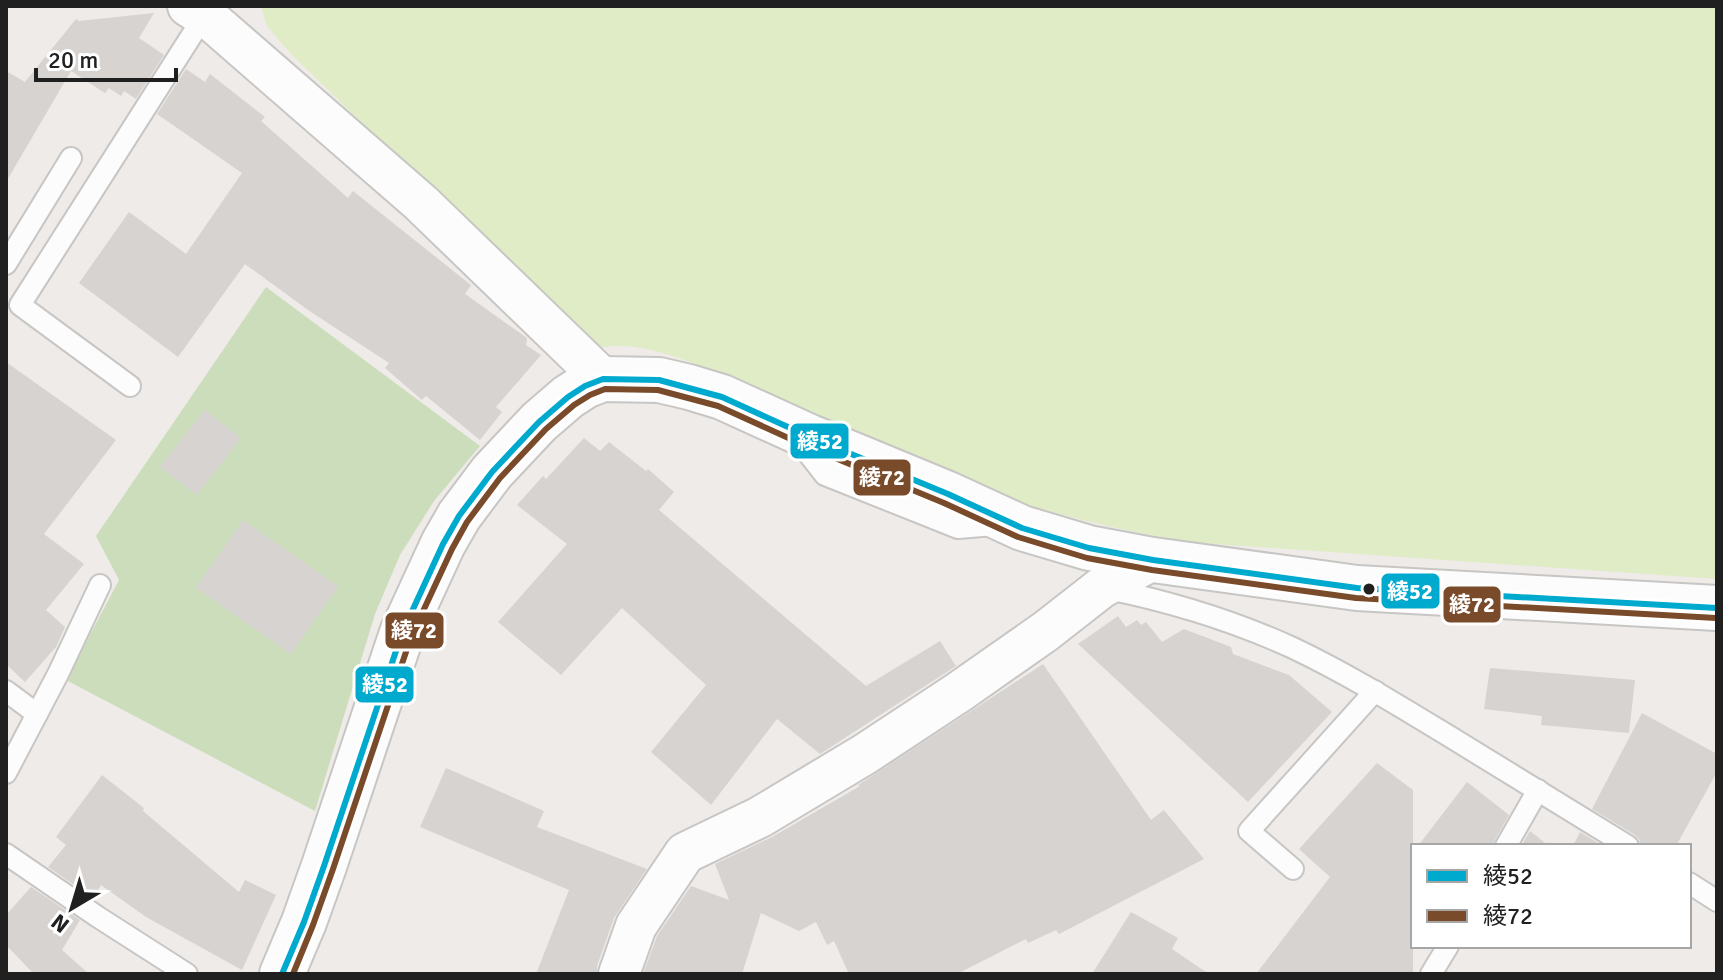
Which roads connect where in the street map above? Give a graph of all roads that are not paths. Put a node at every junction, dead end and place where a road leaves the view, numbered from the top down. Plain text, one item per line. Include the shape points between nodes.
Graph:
1 (196, 11) edge
2 (71, 158) dead end
3 (6, 264) edge
4 (603, 379) junction
5 (130, 386) dead end
6 (1153, 560) junction
7 (100, 585) dead end
8 (1101, 588) junction
9 (1717, 608) edge
10 (6, 691) edge
11 (1375, 691) junction
12 (37, 714) junction
13 (6, 773) edge
14 (1538, 790) junction
15 (1507, 844) edge
16 (1625, 844) edge
17 (6, 854) edge
18 (1293, 869) dead end
19 (1691, 884) edge
20 (1717, 901) edge
21 (1447, 948) edge
22 (187, 974) edge
23 (282, 974) edge
24 (619, 974) edge
25 (1431, 974) edge

1 - 4 street via 421,203
1 - 5 lane via 20,305
2 - 3 lane
4 - 6 street via 659,380 722,397 1022,528
4 - 23 street via 568,397 539,422 492,472 443,544 402,633
6 - 8 street
6 - 9 street via 1357,588
7 - 12 lane
8 - 11 lane via 1192,609 1255,632
8 - 24 street via 865,754 760,817 685,853 636,926
10 - 12 lane
11 - 14 lane
11 - 18 lane via 1249,831
12 - 13 lane
14 - 15 lane
14 - 16 lane
17 - 22 lane
19 - 20 lane
21 - 25 lane

